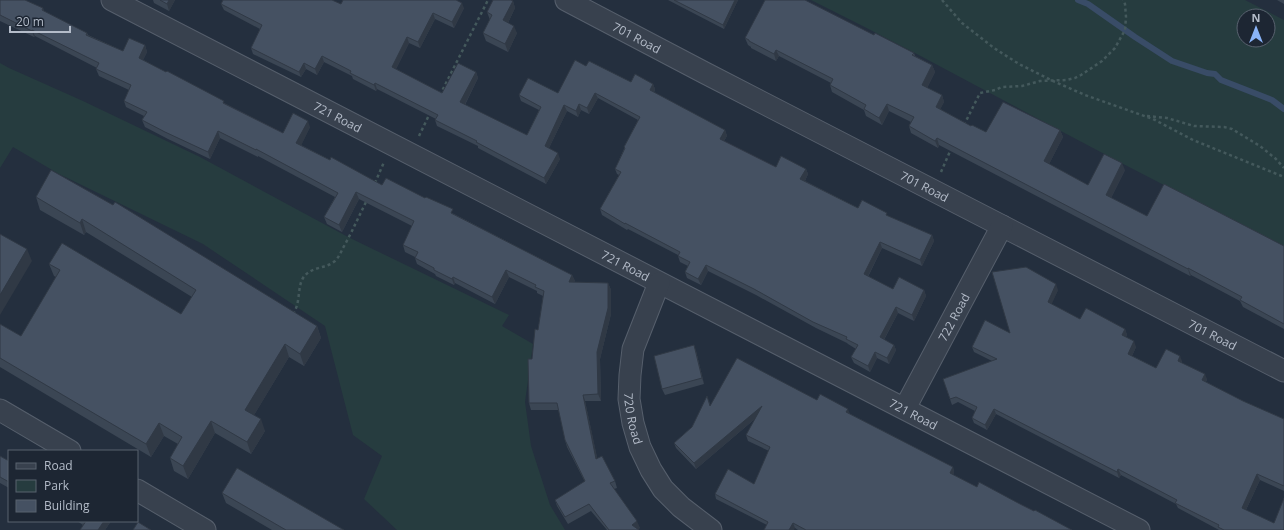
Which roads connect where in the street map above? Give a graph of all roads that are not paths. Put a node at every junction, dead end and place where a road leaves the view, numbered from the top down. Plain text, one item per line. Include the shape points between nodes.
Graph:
1 (112, 0) edge
2 (566, 0) edge
3 (1002, 226) junction
4 (659, 283) junction
5 (1284, 371) edge
6 (905, 408) junction
7 (0, 410) edge
8 (68, 450) edge
9 (138, 491) edge
10 (205, 530) edge
11 (711, 530) edge
12 (1139, 530) edge

1 - 4 street, 721 Road
2 - 3 street, 701 Road
3 - 5 street, 701 Road
3 - 6 street, 722 Road
4 - 6 street, 721 Road
4 - 11 street, 720 Road via 633,349 629,399 633,423 650,470 663,489
6 - 12 street, 721 Road
7 - 8 street
9 - 10 street

